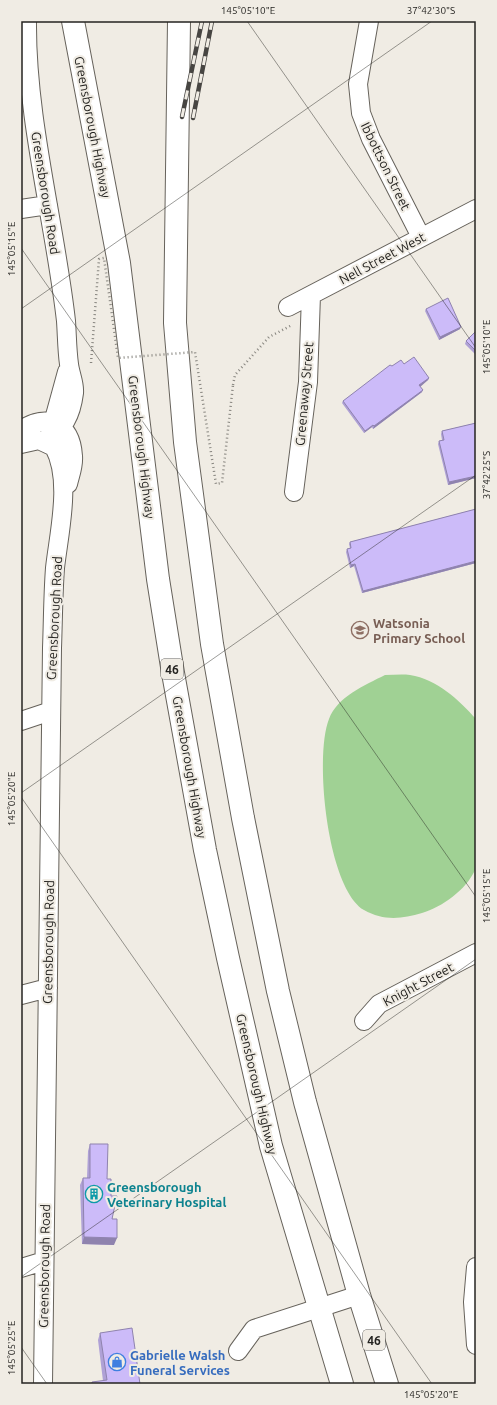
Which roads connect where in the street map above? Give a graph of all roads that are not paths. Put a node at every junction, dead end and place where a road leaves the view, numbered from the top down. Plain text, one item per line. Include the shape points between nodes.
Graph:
1 (27, 21) edge
2 (73, 21) edge
3 (178, 21) edge
4 (369, 21) edge
5 (48, 205) junction
6 (21, 209) edge
7 (476, 209) edge
8 (421, 237) junction
9 (311, 295) junction
10 (291, 314) road end
11 (58, 425) junction
12 (21, 430) edge
13 (47, 442) junction
14 (21, 444) edge
15 (294, 492) dead end
16 (63, 500) junction
17 (51, 711) junction
18 (21, 721) edge
19 (476, 953) edge
20 (48, 988) junction
21 (21, 995) edge
22 (364, 1022) dead end
23 (44, 1261) junction
24 (476, 1267) edge
25 (21, 1268) edge
26 (359, 1295) junction
27 (319, 1307) junction
28 (476, 1345) edge
29 (238, 1351) dead end
30 (43, 1384) edge
31 (342, 1384) edge
32 (387, 1384) edge

1 - 5 street, Greensborough Road via 30,80
2 - 27 highway, Greensborough Highway / 46 via 119,263 158,579 205,850 271,1146
3 - 26 highway, 46 via 175,324 186,442 211,636 243,818 278,990 305,1102
4 - 8 street, Ibbottson Street via 358,84 361,113 371,139
5 - 6 street
5 - 11 street, Greensborough Road via 64,306 69,365
7 - 8 street, Nell Street West
8 - 9 street, Nell Street West
9 - 10 street, Nell Street West
9 - 15 street, Greenaway Street via 308,382
11 - 12 street via 38,421
11 - 13 street, Greensborough Road
11 - 16 street, Greensborough Road via 68,435 74,458
13 - 14 street via 39,440
13 - 16 street, Greensborough Road via 59,455
16 - 17 street, Greensborough Road via 55,569
17 - 18 street
17 - 20 street, Greensborough Road
19 - 22 street, Knight Street via 379,1004
20 - 21 street
20 - 23 street, Greensborough Road
23 - 25 street
23 - 30 street, Greensborough Road
24 - 28 street via 473,1302
26 - 27 street
26 - 32 highway, 46
27 - 29 street via 254,1329
27 - 31 highway, Greensborough Highway / 46

